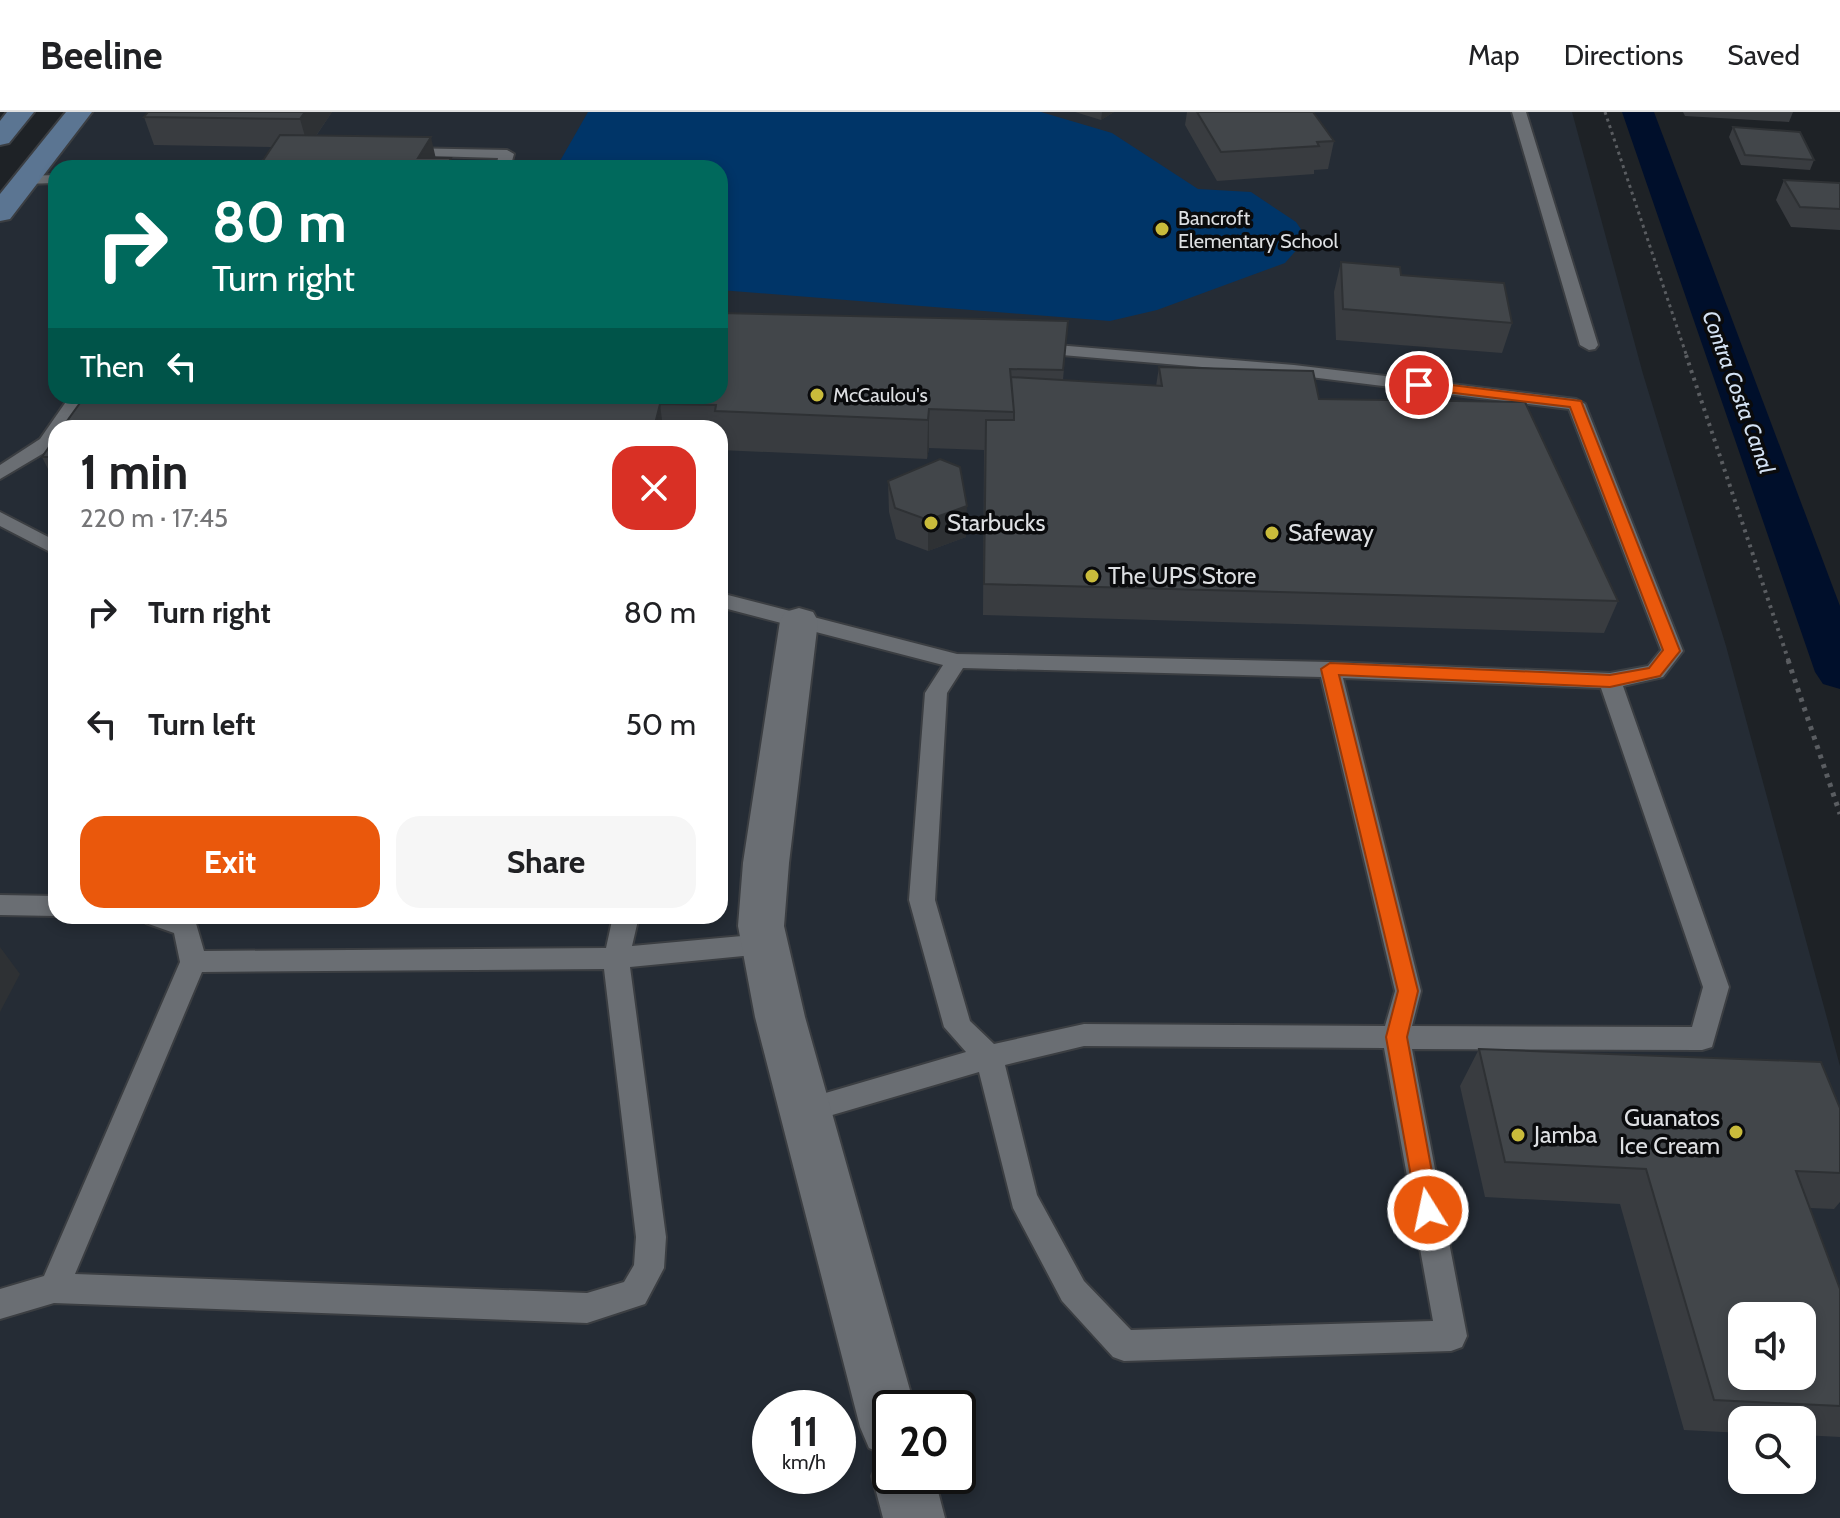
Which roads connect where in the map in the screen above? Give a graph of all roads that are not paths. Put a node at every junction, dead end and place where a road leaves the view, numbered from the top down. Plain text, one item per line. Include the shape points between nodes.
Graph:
1 (21, 112) edge
2 (79, 112) edge
3 (1519, 112) edge
4 (0, 137) edge
5 (383, 151) edge
6 (307, 154) edge
7 (270, 160) edge
8 (505, 160) edge
9 (48, 179) edge
10 (24, 180) junction
11 (0, 213) edge
12 (1589, 345) dead end
13 (1015, 346) edge
14 (48, 442) edge
15 (0, 473) edge
16 (4, 524) edge
17 (48, 545) edge
18 (728, 602) edge
19 (799, 621) junction
20 (957, 661) junction
21 (1330, 669) junction
22 (1610, 681) junction
23 (0, 905) edge
24 (48, 906) edge
25 (178, 924) edge
26 (624, 924) edge
27 (765, 944) junction
28 (616, 958) junction
29 (193, 962) junction
30 (1396, 1037) junction
31 (989, 1057) junction
32 (805, 1111) junction
33 (54, 1288) junction
34 (0, 1304) edge
35 (880, 1390) edge
36 (908, 1494) edge
37 (914, 1518) edge

1 - 4 main road
2 - 10 main road
3 - 12 lane
5 - 8 lane via 507,154
6 - 7 lane
9 - 10 lane
10 - 11 main road
13 - 22 lane via 1294,370 1576,404 1672,651 1655,672
14 - 15 lane
16 - 17 lane
18 - 19 lane
19 - 20 lane
19 - 27 street via 766,863 761,926
20 - 21 lane
20 - 31 lane via 936,693 922,900 958,1027
21 - 22 lane
21 - 30 lane via 1408,991
22 - 30 lane via 1716,987 1702,1039
23 - 24 lane
25 - 29 lane via 186,927
26 - 28 lane
27 - 28 lane
27 - 32 street
28 - 29 lane
28 - 33 lane via 651,1237 649,1268 634,1294 587,1308
29 - 33 lane
30 - 31 lane via 1084,1035
30 - 31 lane via 1451,1336 1124,1346 1073,1291 1023,1198
31 - 32 lane
32 - 35 street
33 - 34 lane
36 - 37 street

